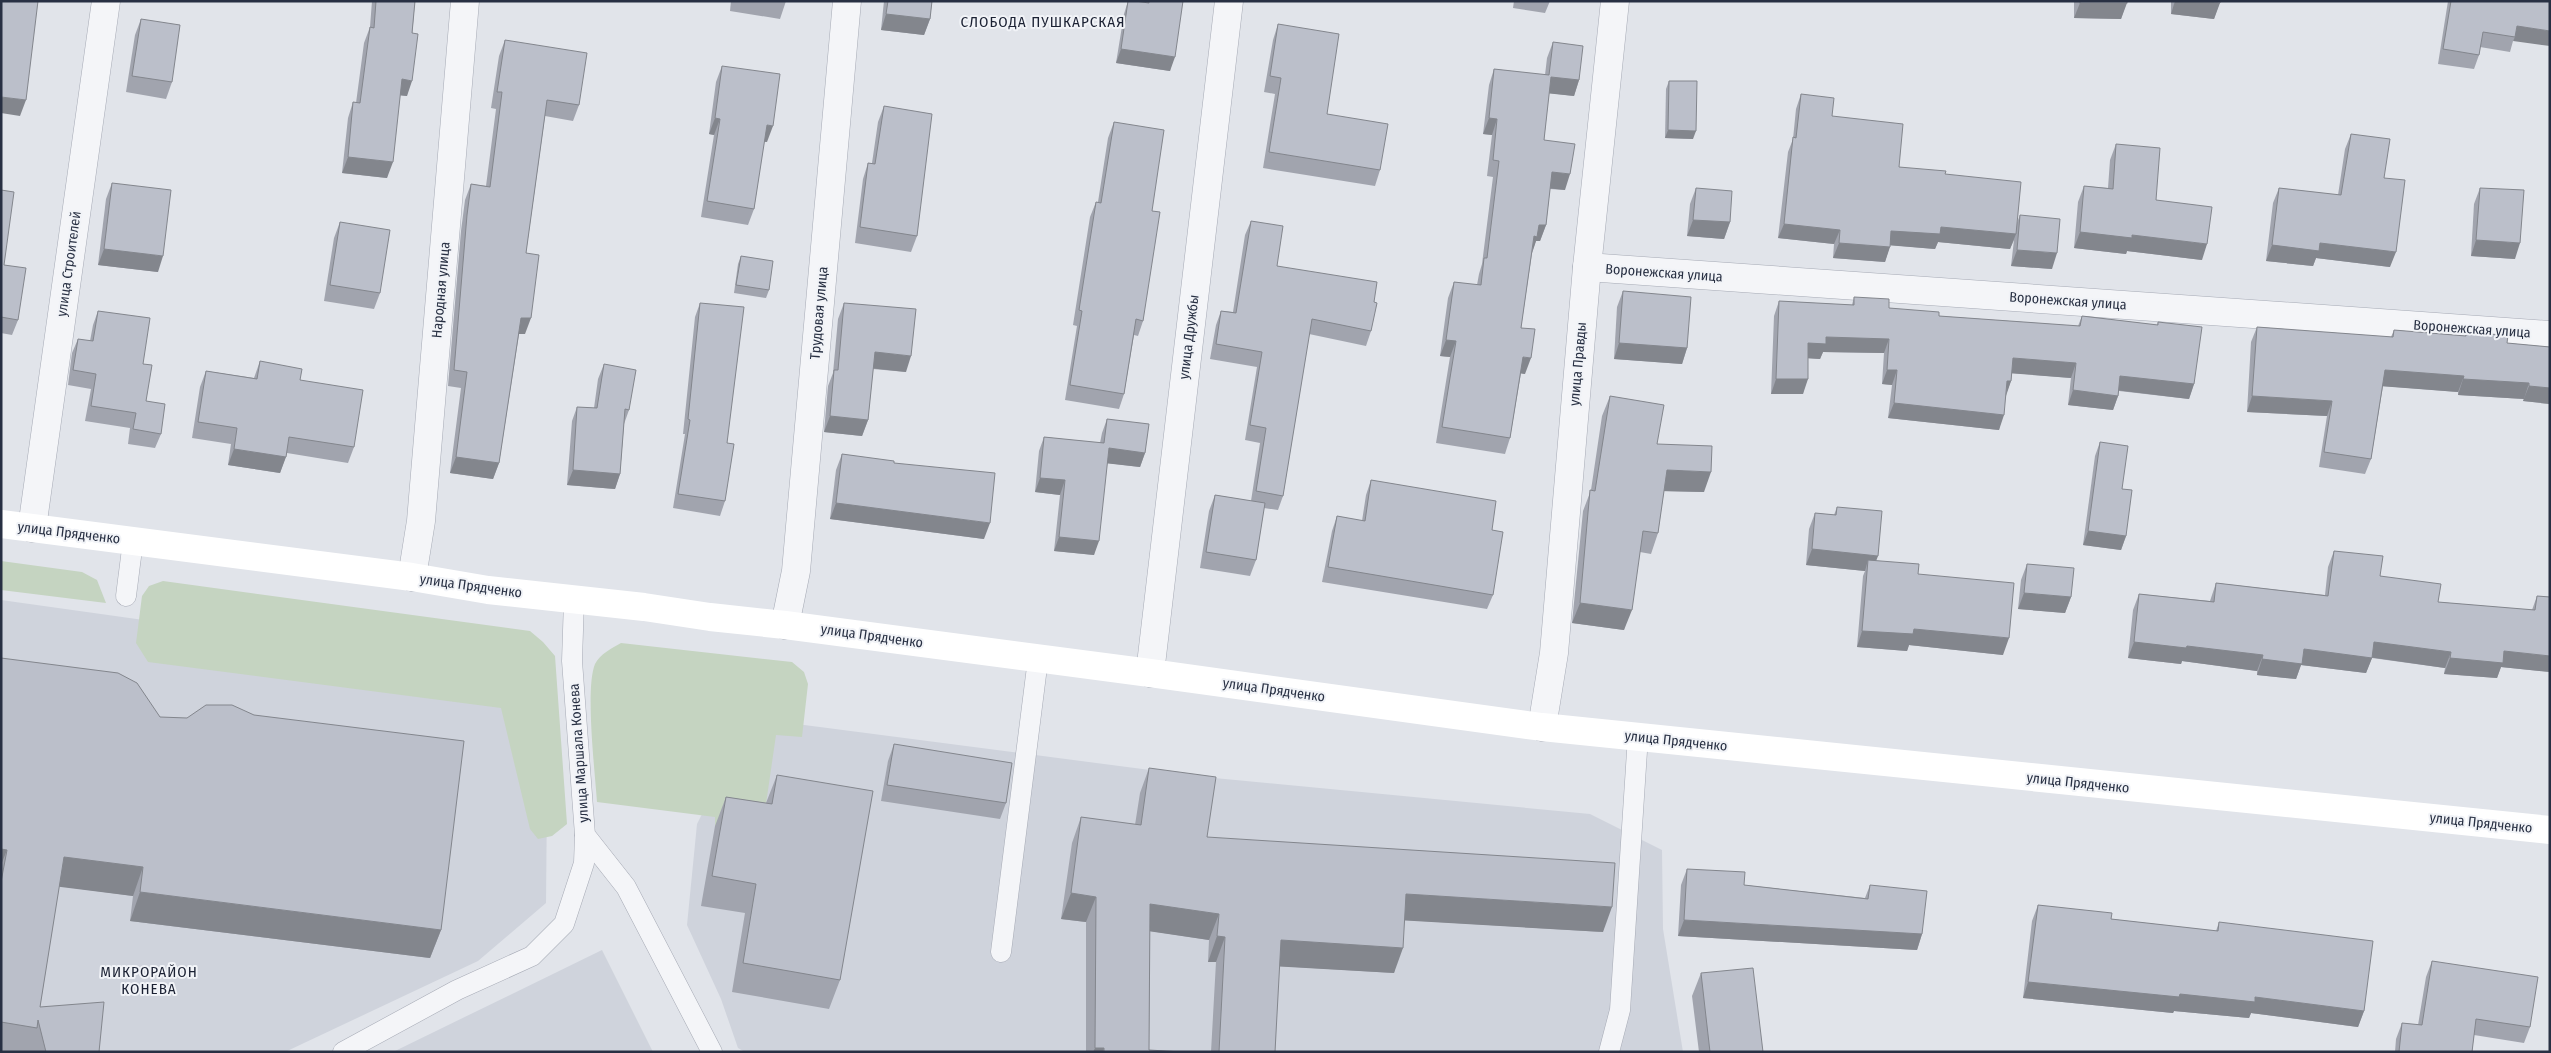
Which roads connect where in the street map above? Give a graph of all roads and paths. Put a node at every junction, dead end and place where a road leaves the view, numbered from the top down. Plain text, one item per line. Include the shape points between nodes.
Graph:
1 (106, 1) edge
2 (465, 1) edge
3 (847, 1) edge
4 (1229, 1) edge
5 (1614, 1) edge
6 (1587, 267) junction
7 (2550, 335) edge
8 (1, 524) edge
9 (32, 528) junction
10 (133, 541) junction
11 (412, 577) junction
12 (126, 596) dead end
13 (574, 600) junction
14 (785, 625) junction
15 (1038, 659) junction
16 (1150, 672) junction
17 (1542, 727) junction
18 (1638, 736) junction
19 (2550, 830) edge
20 (585, 835) junction
21 (1001, 952) dead end
22 (343, 1052) edge
23 (712, 1052) edge
24 (1609, 1052) edge

1 - 9 street, улица Строителей
2 - 11 street, Народная улица via 421,521
3 - 14 street, Трудовая улица via 796,571
4 - 16 street, улица Дружбы
5 - 6 street, улица Правды
6 - 7 street, Воронежская улица
6 - 17 street, улица Правды via 1554,652
8 - 9 main road, улица Прядченко
9 - 10 main road, улица Прядченко
10 - 11 main road, улица Прядченко
10 - 12 lane
11 - 13 main road, улица Прядченко
13 - 14 main road, улица Прядченко
13 - 20 lane, улица Маршала Конева via 572,661
14 - 15 main road, улица Прядченко
15 - 16 main road, улица Прядченко
15 - 21 lane
16 - 17 main road, улица Прядченко
17 - 18 main road, улица Прядченко
18 - 19 main road, улица Прядченко
18 - 24 lane via 1620,1010
20 - 22 lane via 584,863 564,924 532,956 457,990
20 - 23 lane, улица Маршала Конева via 626,887

